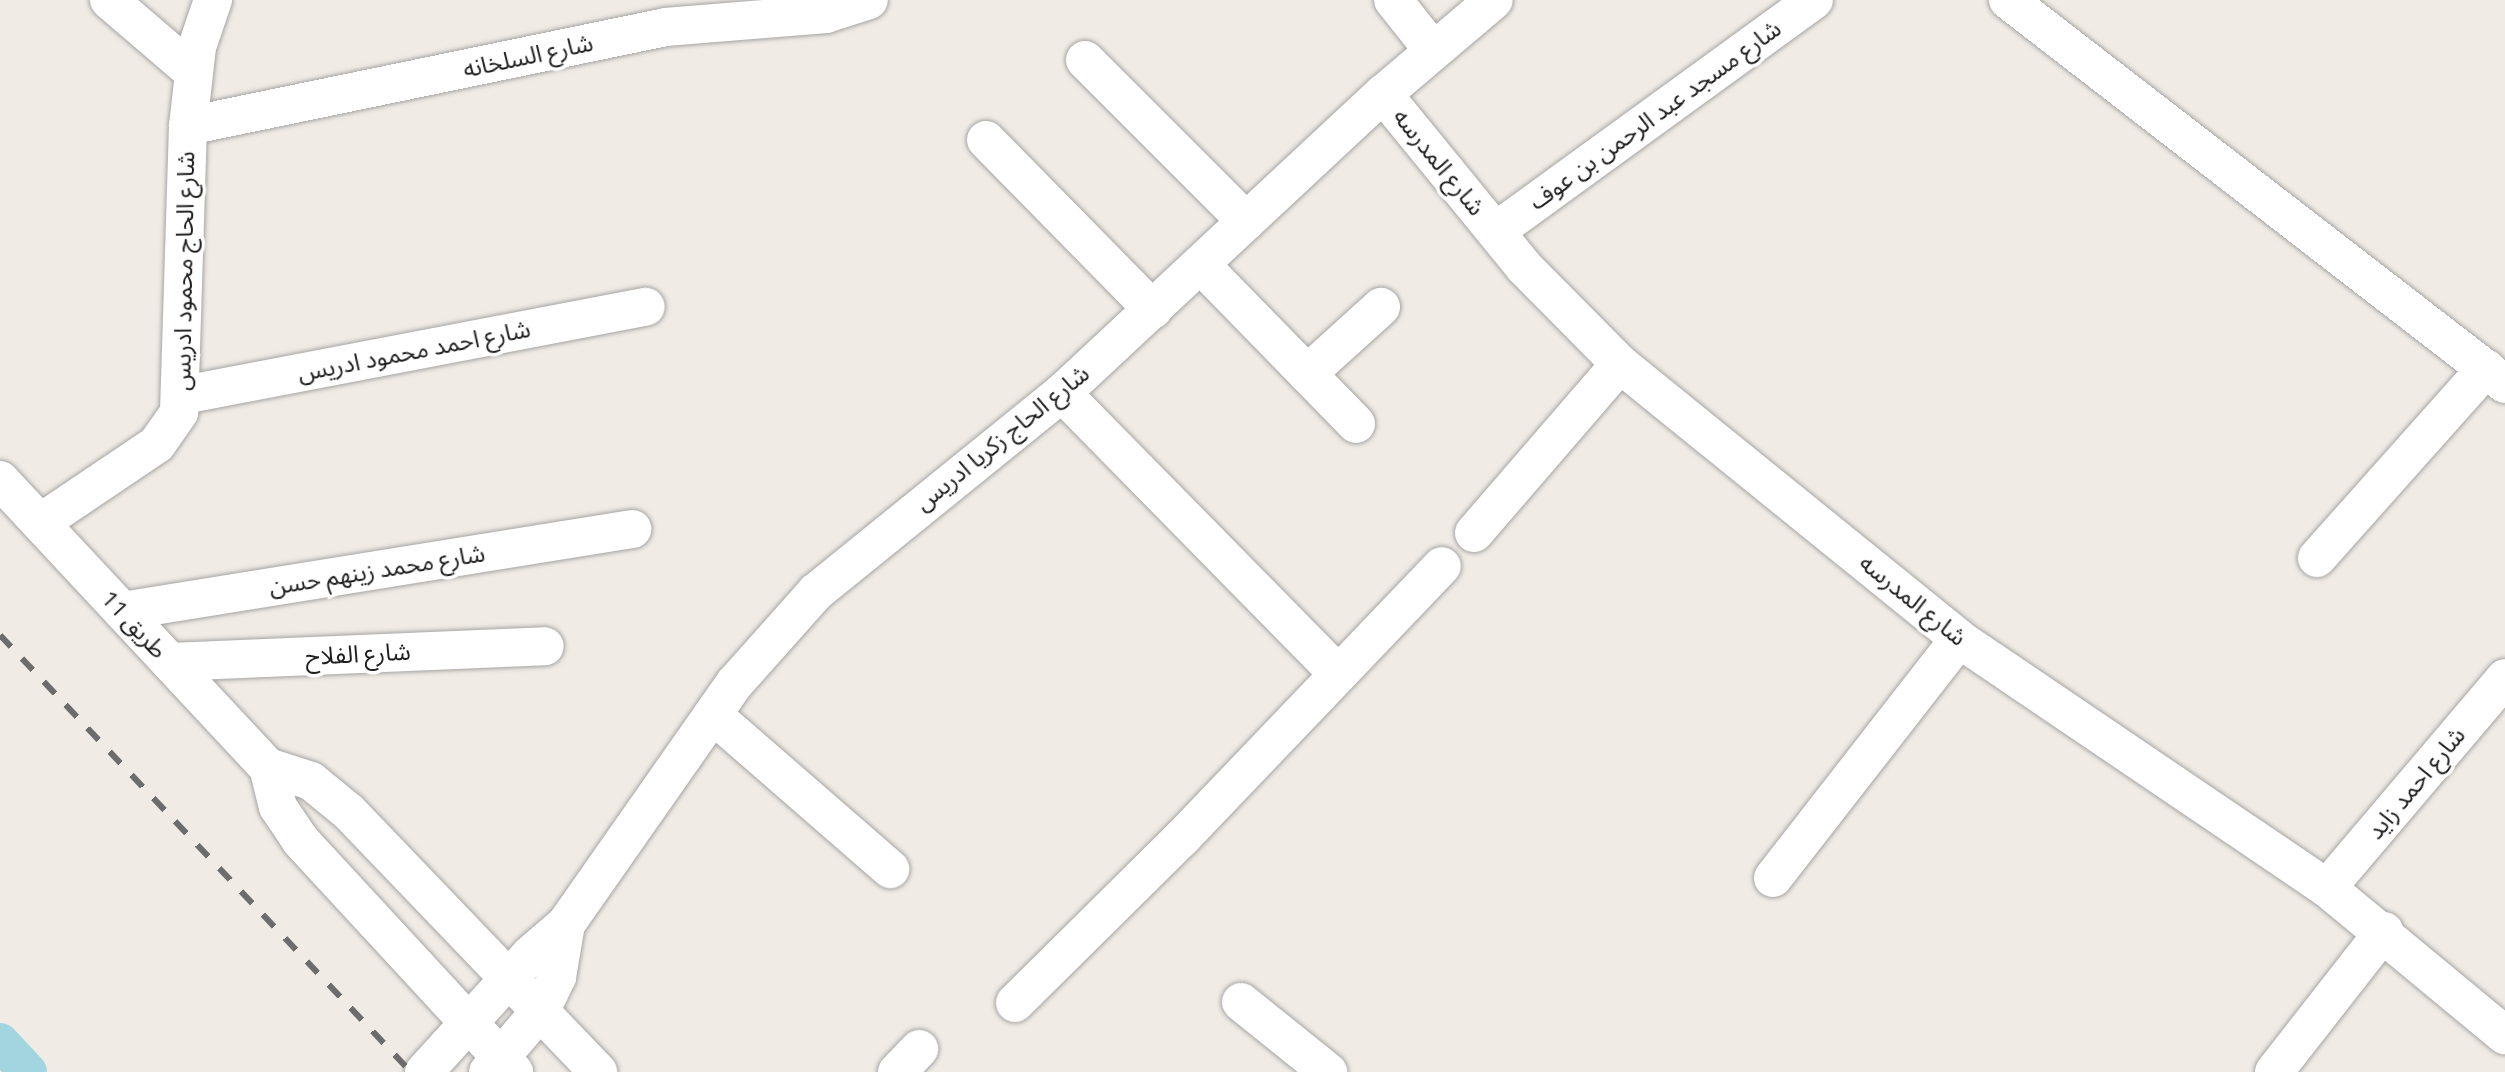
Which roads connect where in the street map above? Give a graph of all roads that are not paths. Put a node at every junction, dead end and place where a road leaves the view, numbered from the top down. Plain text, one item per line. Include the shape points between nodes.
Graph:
1 (109, 0) edge
2 (213, 0) edge
3 (869, 0) edge
4 (1393, 0) edge
5 (1494, 0) edge
6 (1814, 0) edge
7 (2008, 0) edge
8 (1432, 49) junction
9 (1085, 60) dead end
10 (193, 72) junction
11 (1383, 94) junction
12 (188, 126) junction
13 (986, 140) dead end
14 (1246, 221) junction
15 (1496, 231) junction
16 (1201, 265) junction
17 (646, 307) dead end
18 (1381, 307) dead end
19 (1153, 310) junction
20 (1620, 364) junction
21 (1307, 374) junction
22 (2495, 376) edge
23 (1062, 393) junction
24 (183, 395) junction
25 (1356, 424) dead end
26 (0, 480) edge
27 (40, 523) junction
28 (632, 529) dead end
29 (1474, 533) dead end
30 (2317, 558) dead end
31 (1442, 566) dead end
32 (122, 611) junction
33 (1959, 639) junction
34 (545, 646) dead end
35 (170, 662) junction
36 (1336, 672) junction
37 (2505, 678) edge
38 (713, 715) junction
39 (268, 767) junction
40 (890, 869) dead end
41 (1773, 878) dead end
42 (2327, 888) junction
43 (566, 924) junction
44 (2384, 931) junction
45 (510, 977) junction
46 (1241, 1002) dead end
47 (1015, 1003) dead end
48 (541, 1010) junction
49 (469, 1025) junction
50 (2505, 1035) edge
51 (501, 1068) edge
52 (424, 1072) edge
53 (598, 1072) edge
54 (1328, 1072) edge
55 (2274, 1072) edge

1 - 10 street
2 - 10 street, شارع الحاج محمود ادريس
3 - 12 street, شارع السلخانه via 826,14 665,27
4 - 8 street
5 - 8 street, شارع الحاج زكريا ادريس
6 - 15 street, شارع مسجد عبد الرحمن بن عوف
7 - 22 street
8 - 11 street, شارع الحاج زكريا ادريس
9 - 14 street
10 - 12 street, شارع الحاج محمود ادريس
11 - 14 street, شارع الحاج زكريا ادريس
11 - 15 street, شارع المدرسه
12 - 24 street, شارع الحاج محمود ادريس
13 - 19 street
14 - 16 street, شارع الحاج زكريا ادريس
15 - 20 street, شارع المدرسه
16 - 19 street, شارع الحاج زكريا ادريس
16 - 21 street
17 - 24 street, شارع احمد محمود ادريس
18 - 21 street
19 - 23 street, شارع الحاج زكريا ادريس
20 - 29 street
20 - 33 street, شارع المدرسه
21 - 25 street
22 - 30 street
23 - 36 street
23 - 38 street, شارع الحاج زكريا ادريس via 816,592
24 - 27 street, شارع الحاج محمود ادريس via 179,412 157,444
26 - 27 street, طريق 11
27 - 32 street, طريق 11
28 - 32 street, شارع محمد زينهم حسن
31 - 36 street
32 - 35 street, طريق 11
33 - 41 street
33 - 42 street, شارع المدرسه
34 - 35 street, شارع الفلاح
35 - 39 street, طريق 11
36 - 47 street via 1182,838
37 - 42 street, شارع احمد زايد
38 - 40 street
38 - 43 street, شارع الحاج زكريا ادريس
39 - 45 street, طريق 11 via 311,781 349,812
39 - 49 street, طريق 11 via 278,807 300,840
42 - 44 street, شارع المدرسه
43 - 45 street, شارع الحاج زكريا ادريس
43 - 48 street, شارع الحاج زكريا ادريس via 557,977
44 - 50 street, شارع المدرسه
44 - 55 street
45 - 48 street, طريق 11
45 - 49 street, شارع الحاج زكريا ادريس
46 - 54 street
48 - 51 street, شارع الحاج زكريا ادريس
48 - 53 street, طريق 11
49 - 51 street, طريق 11
49 - 52 street, شارع الحاج زكريا ادريس

